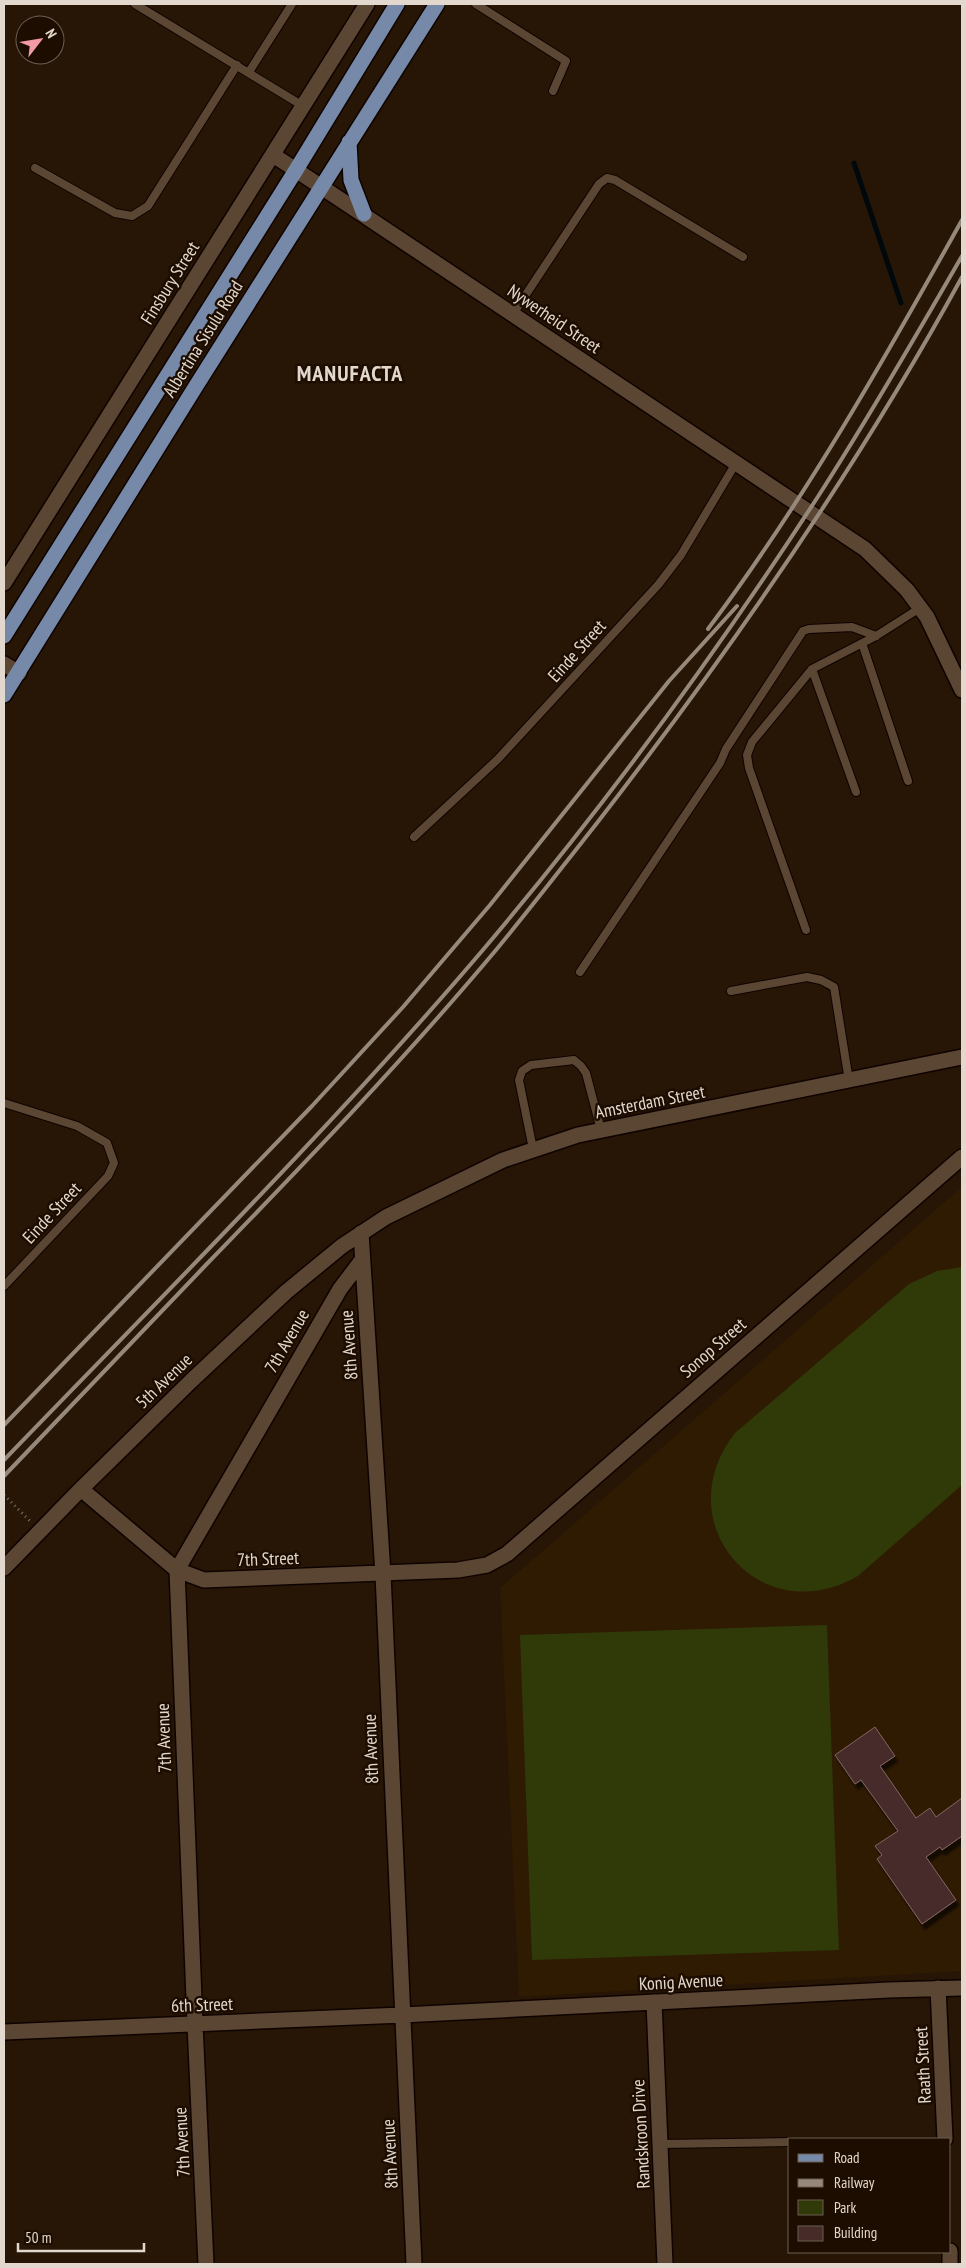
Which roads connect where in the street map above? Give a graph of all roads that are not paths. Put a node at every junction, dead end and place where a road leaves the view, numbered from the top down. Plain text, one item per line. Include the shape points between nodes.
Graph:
1 (135, 4) edge
2 (292, 4) edge
3 (367, 4) edge
4 (397, 4) edge
5 (437, 4) edge
6 (476, 4) edge
7 (237, 65) junction
8 (249, 72) junction
9 (553, 91) dead end
10 (303, 106) junction
11 (349, 142) junction
12 (273, 155) junction
13 (35, 168) dead end
14 (296, 170) junction
15 (322, 186) junction
16 (364, 214) junction
17 (742, 256) dead end
18 (513, 314) junction
19 (736, 463) junction
20 (4, 583) edge
21 (924, 613) junction
22 (4, 636) edge
23 (876, 636) junction
24 (862, 643) junction
25 (4, 664) edge
26 (812, 668) junction
27 (18, 673) junction
28 (962, 674) edge
29 (962, 690) edge
30 (4, 696) edge
31 (908, 781) dead end
32 (856, 792) dead end
33 (414, 837) dead end
34 (806, 930) dead end
35 (580, 972) dead end
36 (731, 990) dead end
37 (962, 1057) edge
38 (849, 1081) junction
39 (4, 1102) edge
40 (601, 1130) junction
41 (533, 1149) junction
42 (962, 1157) edge
43 (361, 1232) junction
44 (362, 1260) junction
45 (4, 1286) edge
46 (81, 1489) junction
47 (487, 1565) joint
48 (4, 1568) edge
49 (177, 1570) junction
50 (383, 1574) junction
51 (938, 1988) junction
52 (962, 1988) edge
53 (654, 2002) junction
54 (402, 2015) junction
55 (195, 2024) junction
56 (4, 2032) edge
57 (945, 2138) edge
58 (788, 2142) edge
59 (660, 2144) junction
60 (206, 2264) edge
61 (414, 2264) edge
62 (665, 2264) edge

1 - 7 lane
2 - 8 lane
3 - 10 street, Finsbury Street
4 - 14 main road, Albertina Sisulu Road
5 - 11 main road, Albertina Sisulu Road
6 - 9 lane via 566,61
7 - 8 lane
7 - 13 lane via 148,206 132,216 115,213
8 - 10 lane
10 - 12 street, Finsbury Street
11 - 15 main road, Albertina Sisulu Road
11 - 16 main road via 351,180
12 - 14 street, Nywerheid Street
12 - 20 street, Finsbury Street
14 - 15 street, Nywerheid Street
14 - 22 main road, Albertina Sisulu Road
15 - 16 street, Nywerheid Street
15 - 27 main road, Albertina Sisulu Road
16 - 18 street, Nywerheid Street
17 - 18 lane via 607,178 599,184
18 - 19 street, Nywerheid Street
19 - 21 street, Nywerheid Street via 865,549 898,579
19 - 33 lane, Einde Street via 681,555 658,585 498,759
21 - 23 lane
21 - 28 street
21 - 29 street
23 - 24 lane
23 - 35 lane via 852,627 803,631 720,763
24 - 26 lane
24 - 31 lane
25 - 27 street
26 - 32 lane
26 - 34 lane via 752,742 747,755
27 - 30 main road, Albertina Sisulu Road
36 - 38 lane via 808,977 834,987
37 - 38 street, Amsterdam Street
38 - 40 street, Amsterdam Street
39 - 45 lane, Einde Street via 77,1126 107,1143 114,1156 108,1176
40 - 41 street, Amsterdam Street
40 - 41 lane via 586,1073 581,1066 574,1060 531,1065 522,1070 519,1080
41 - 43 street, Amsterdam Street via 469,1175
42 - 47 street, Sonop Street via 507,1554
43 - 44 street, 8th Avenue
43 - 46 street, 5th Avenue via 286,1292
44 - 49 street, 7th Avenue via 340,1289
44 - 50 street, 8th Avenue
46 - 48 street, 5th Avenue
46 - 49 street, 7th Street
47 - 50 street, 7th Street
49 - 50 street, 7th Street via 204,1580
49 - 55 street, 7th Avenue
50 - 54 street, 8th Avenue
51 - 52 street, Konig Avenue
51 - 53 street, Konig Avenue
51 - 57 street, Raath Street
53 - 54 street, Konig Avenue
53 - 59 street, Randskroon Drive
54 - 55 street, 6th Street
54 - 61 street, 8th Avenue
55 - 56 street, 6th Street
55 - 60 street, 7th Avenue
58 - 59 lane
59 - 62 street, Randskroon Drive

